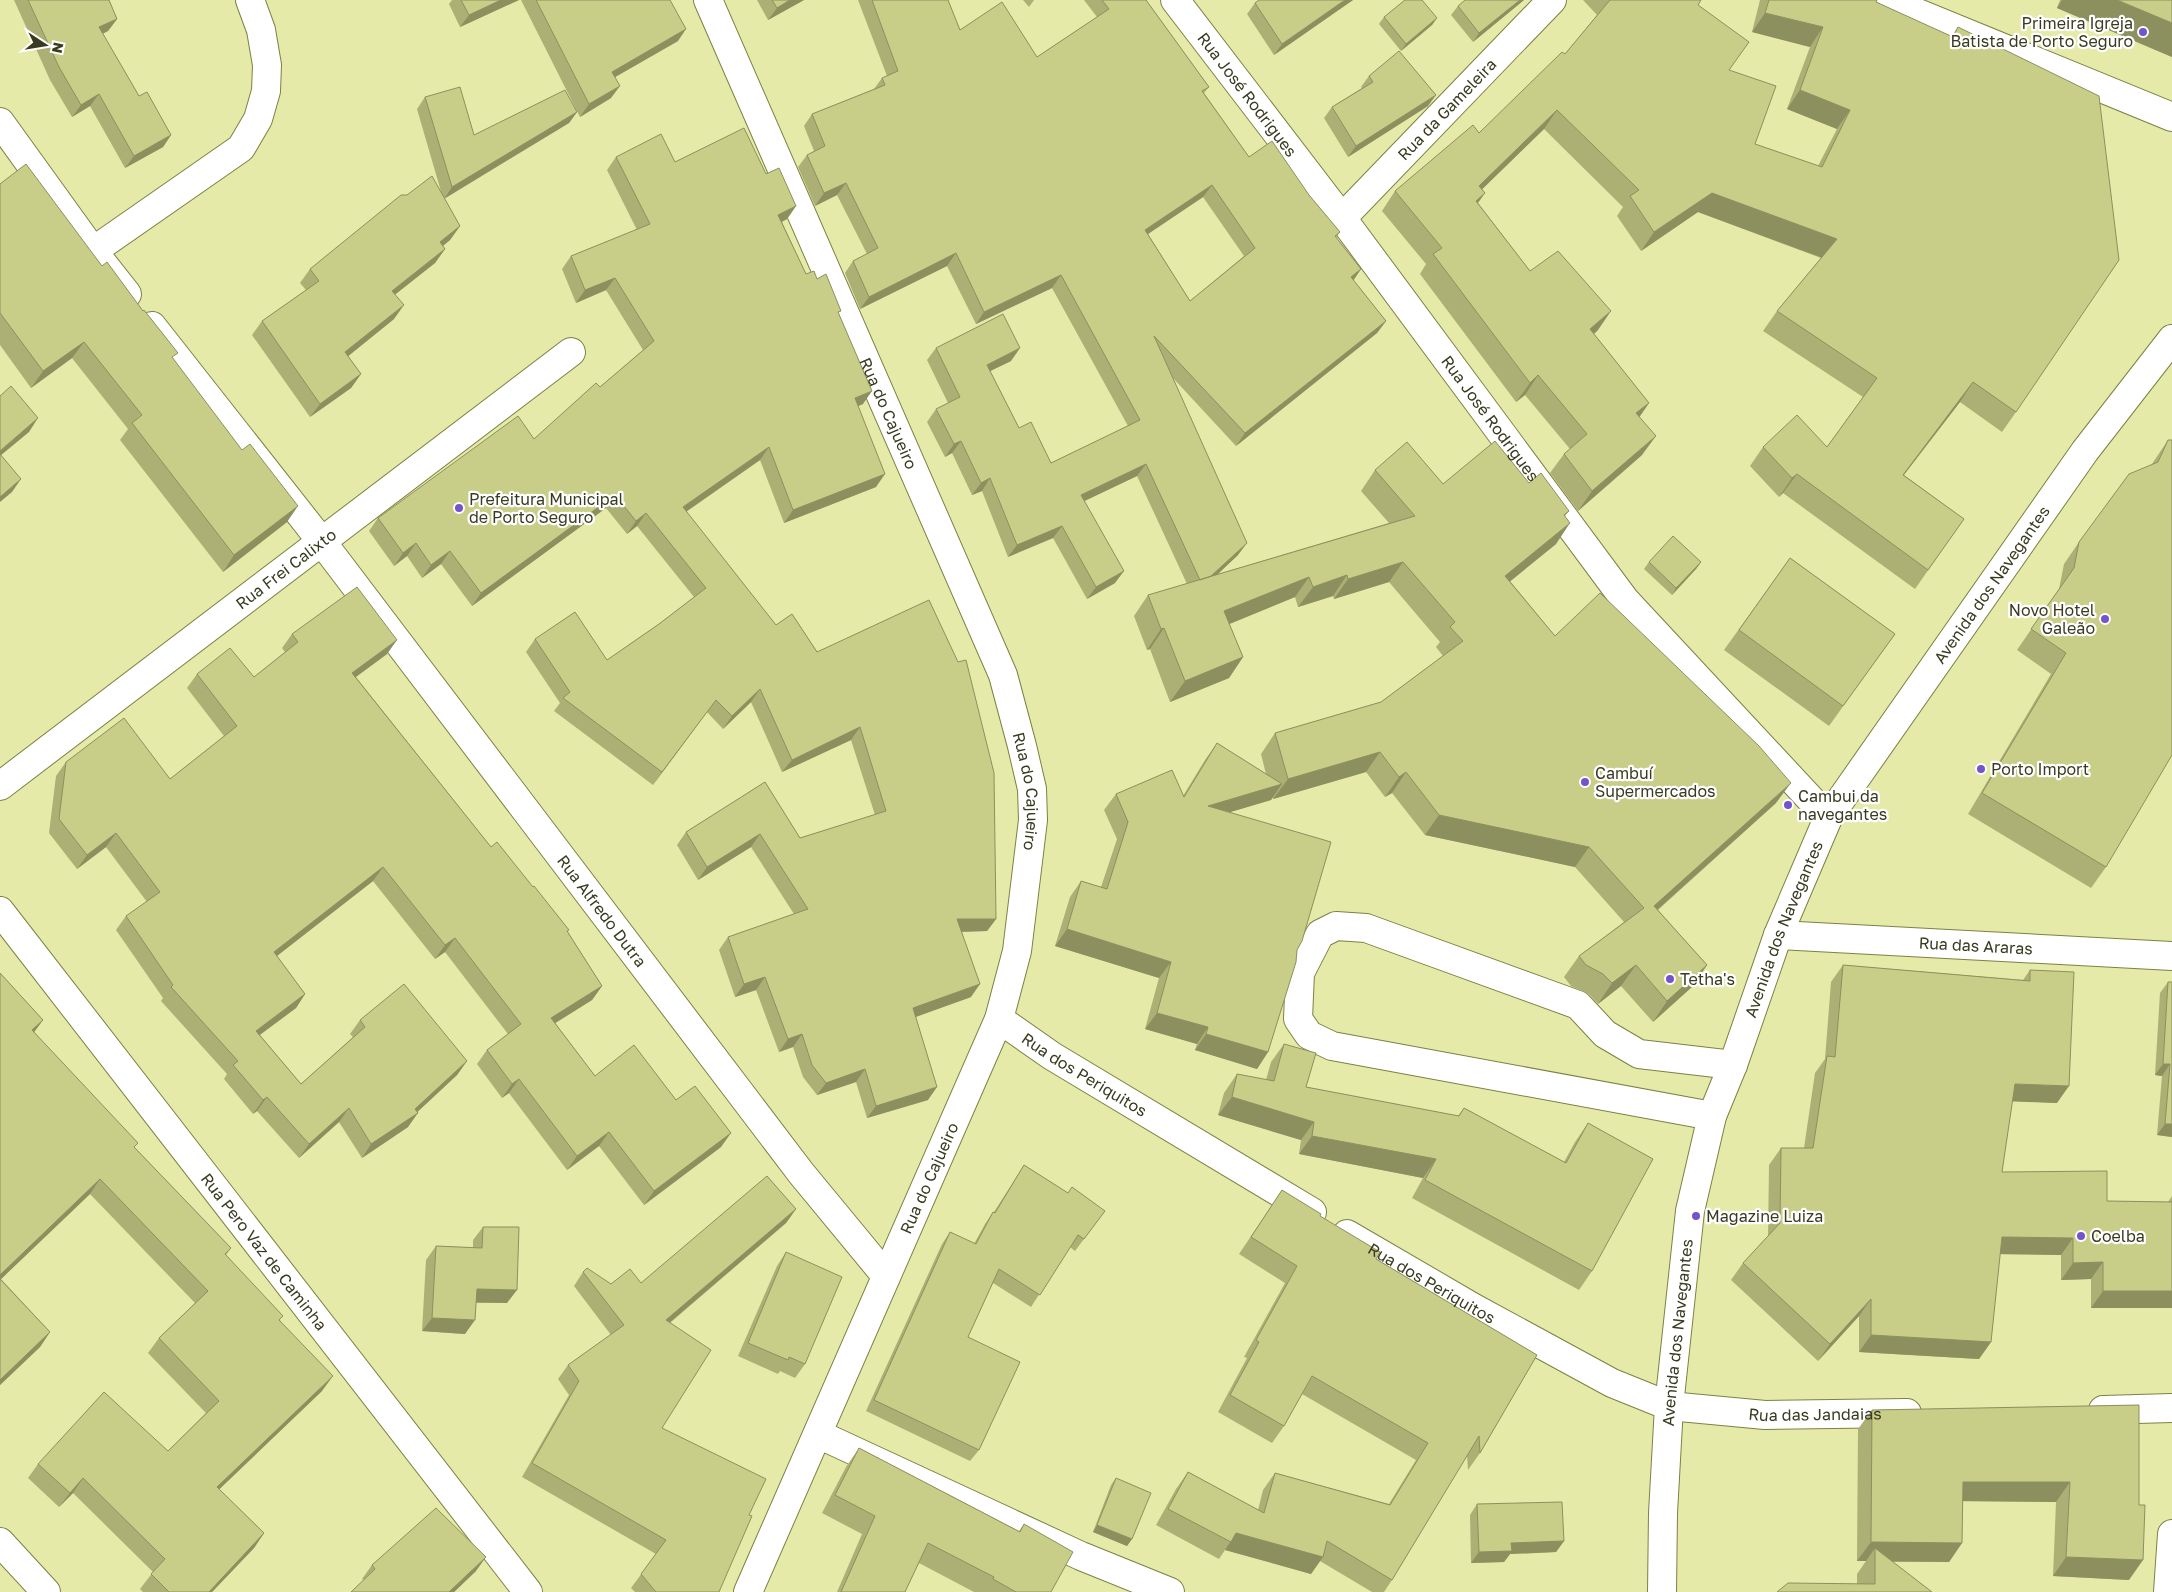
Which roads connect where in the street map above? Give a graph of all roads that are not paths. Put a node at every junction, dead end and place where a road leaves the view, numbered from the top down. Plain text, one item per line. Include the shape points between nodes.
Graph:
1 (250, 0) edge
2 (708, 0) edge
3 (1175, 0) edge
4 (1552, 0) edge
5 (1886, 0) edge
6 (2172, 117) edge
7 (0, 122) edge
8 (1342, 218) junction
9 (93, 251) junction
10 (2172, 339) edge
11 (571, 352) dead end
12 (322, 542) junction
13 (0, 786) edge
14 (1828, 818) junction
15 (0, 912) edge
16 (1778, 934) junction
17 (2172, 956) edge
18 (999, 1019) junction
19 (1733, 1065) junction
20 (1712, 1116) junction
21 (886, 1276) junction
22 (1669, 1406) junction
23 (2172, 1408) edge
24 (2083, 1410) edge
25 (1934, 1412) edge
26 (818, 1434) junction
27 (2172, 1534) edge
28 (0, 1542) edge
29 (46, 1592) edge
30 (528, 1592) edge
31 (748, 1592) edge
32 (1170, 1592) edge
33 (1662, 1592) edge
34 (2168, 1592) edge

1 - 9 street via 262,30 267,65 266,91 258,119 241,148
2 - 18 street, Rua do Cajueiro via 1003,675 1032,789 1033,820 1017,951
3 - 8 street, Rua José Rodrigues
4 - 8 street, Rua da Gameleira
5 - 6 street
7 - 9 street, Rua Alfredo Dutra
8 - 14 street, Rua José Rodrigues via 1625,600
9 - 12 street, Rua Alfredo Dutra
10 - 14 street, Avenida dos Navegantes via 2085,451
11 - 12 street, Rua Frei Calixto
12 - 13 street, Rua Frei Calixto
12 - 21 street, Rua Alfredo Dutra via 802,1173
14 - 16 street, Avenida dos Navegantes
15 - 30 street, Rua Pero Vaz de Caminha
16 - 17 street, Rua das Araras
16 - 19 street, Avenida dos Navegantes
18 - 21 street, Rua do Cajueiro
18 - 22 street, Rua dos Periquitos via 1052,1056 1380,1255 1612,1383
19 - 20 street, Avenida dos Navegantes
19 - 20 street via 1639,1054 1605,1034 1578,1005 1366,928 1336,926 1320,934 1300,973 1298,1019 1309,1035 1332,1046
20 - 22 street, Avenida dos Navegantes via 1690,1211
21 - 26 street, Rua do Cajueiro
22 - 25 street, Rua das Jandaias via 1765,1415
22 - 33 street, Avenida dos Navegantes
23 - 24 street
26 - 31 street, Rua do Cajueiro
26 - 32 street via 1081,1556
27 - 34 street
28 - 29 street

